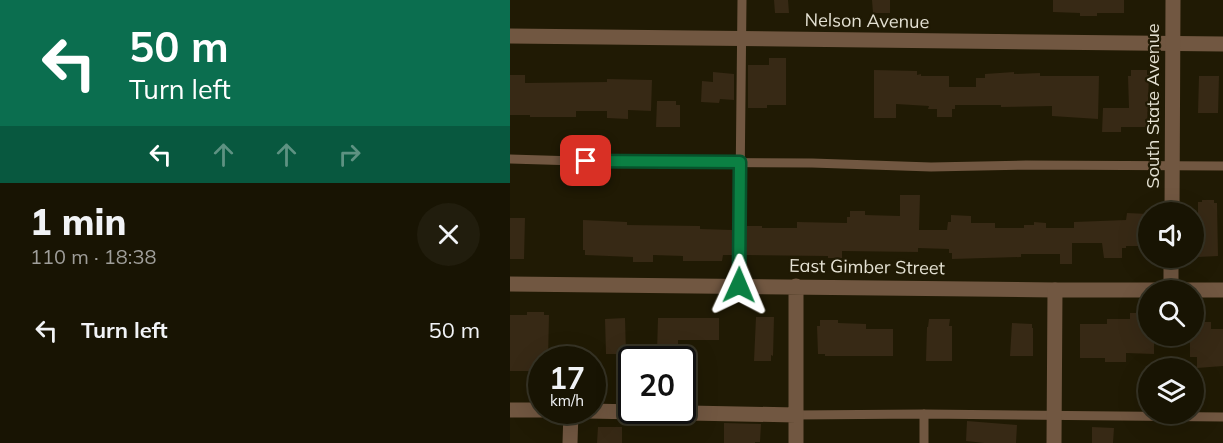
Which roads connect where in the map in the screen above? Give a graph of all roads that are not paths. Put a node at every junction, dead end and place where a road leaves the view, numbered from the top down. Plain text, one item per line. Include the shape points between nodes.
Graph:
1 (742, 0) edge
2 (1173, 0) edge
3 (510, 36) edge
4 (741, 39) junction
5 (1173, 44) junction
6 (1223, 44) edge
7 (510, 159) edge
8 (740, 162) junction
9 (1172, 165) junction
10 (1223, 166) edge
11 (1172, 202) edge
12 (510, 284) edge
13 (739, 285) junction
14 (795, 286) junction
15 (1055, 290) junction
16 (1138, 290) edge
17 (1204, 290) edge
18 (1223, 290) edge
19 (510, 410) edge
20 (528, 410) edge
21 (606, 411) edge
22 (924, 414) junction
23 (796, 415) junction
24 (1054, 417) junction
25 (1223, 417) edge
26 (571, 424) edge
27 (570, 443) edge
28 (796, 443) edge
29 (924, 443) edge
30 (1054, 443) edge

1 - 4 lane
2 - 5 street, South State Avenue
3 - 4 street, Nelson Avenue
4 - 5 street, Nelson Avenue
4 - 8 lane
5 - 6 street, Nelson Avenue
5 - 9 street, South State Avenue
7 - 8 lane
8 - 9 lane via 931,167
8 - 13 lane
9 - 10 lane
9 - 11 street, South State Avenue
12 - 13 street, East Gimber Street
13 - 14 street, East Gimber Street
14 - 15 street, East Gimber Street
14 - 23 street
15 - 16 street, East Gimber Street
15 - 24 street
17 - 18 street, East Gimber Street
19 - 20 street
21 - 23 street
22 - 23 lane
22 - 24 lane
22 - 29 lane
23 - 28 street
24 - 25 lane
24 - 30 street
26 - 27 street

